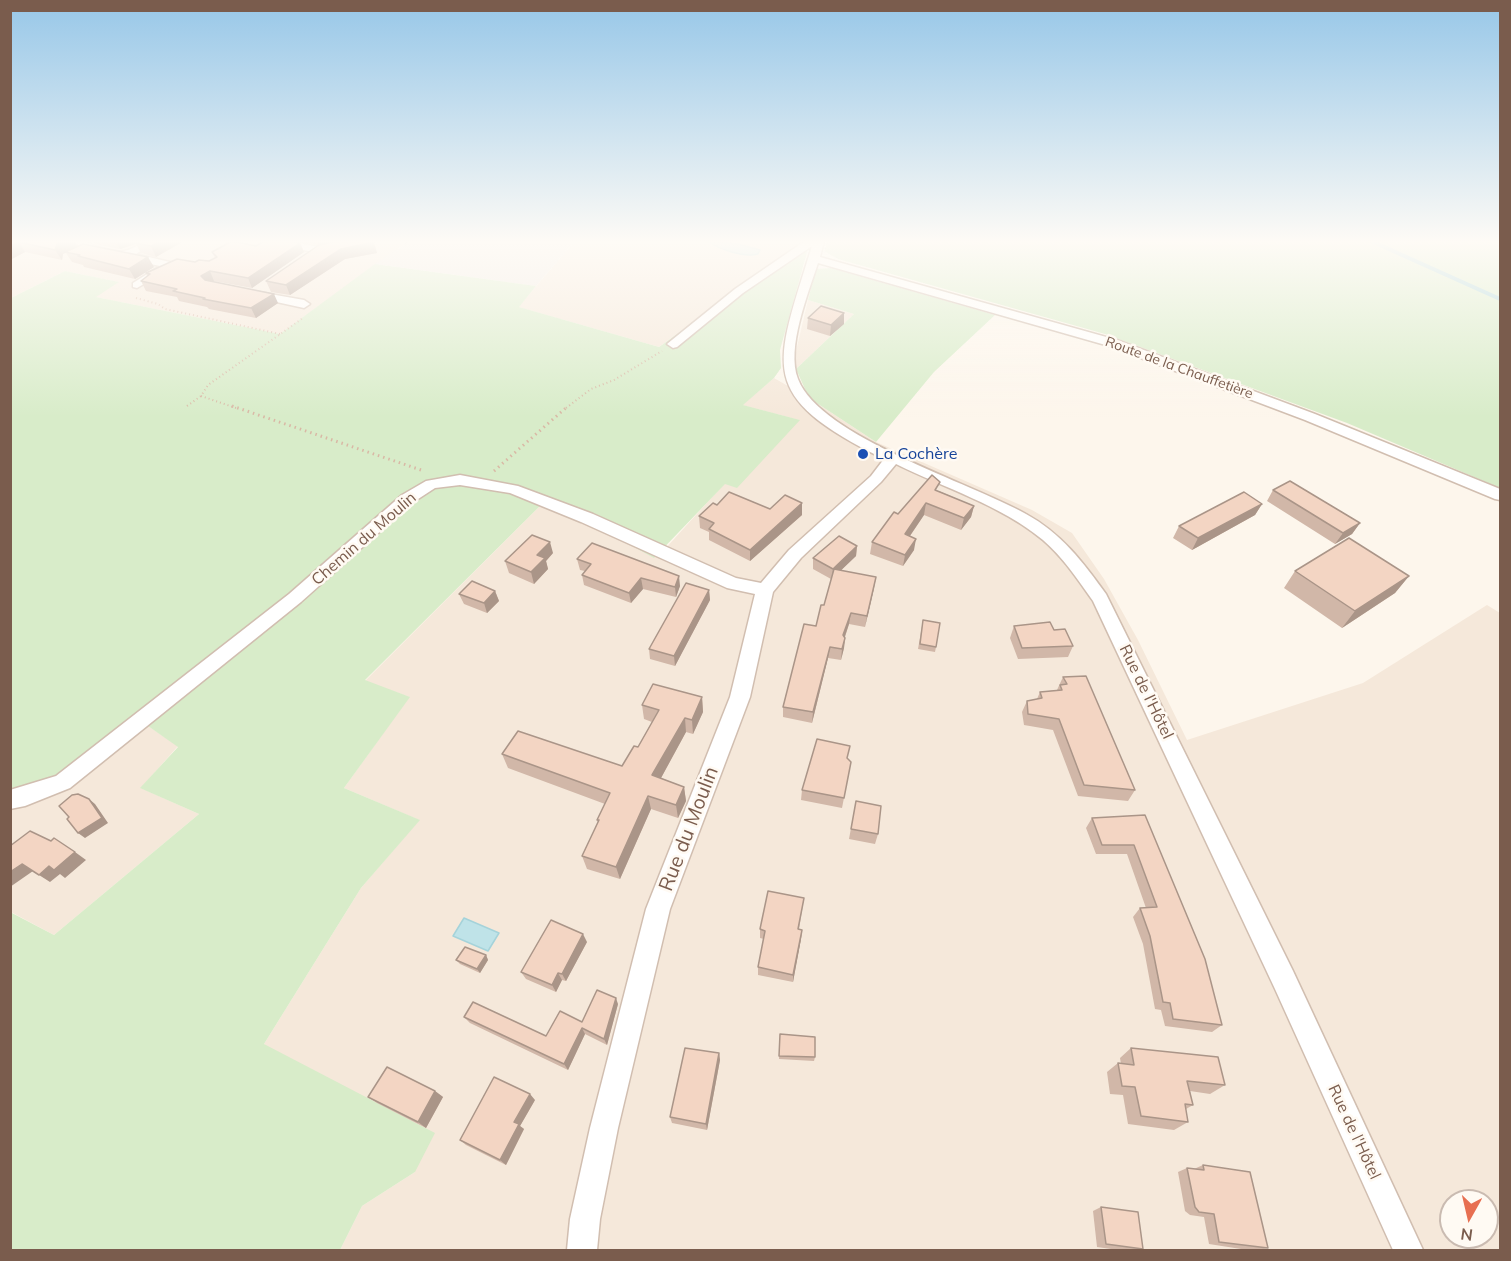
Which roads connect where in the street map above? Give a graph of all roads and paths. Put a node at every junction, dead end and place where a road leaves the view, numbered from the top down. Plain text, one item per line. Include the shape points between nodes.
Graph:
1 (142, 300) edge
2 (288, 300) edge
3 (728, 300) edge
4 (802, 300) edge
5 (979, 300) edge
6 (304, 304) joint
7 (280, 334) junction
8 (673, 344) joint
9 (201, 396) junction
10 (187, 406) dead end
11 (893, 458) junction
12 (460, 480) junction
13 (482, 482) junction
14 (1500, 495) edge
15 (765, 590) junction
16 (10, 800) edge
17 (582, 1251) edge
18 (1408, 1251) edge

1 - 7 path via 165,309
2 - 6 street
3 - 8 street
4 - 11 street, Rue de l'Hôtel via 788,350 791,379 799,398 825,420
5 - 14 street, Route de la Chauffetière via 1113,343 1310,417
6 - 7 path via 315,309
7 - 9 path via 208,386
8 - 13 path via 574,401
9 - 10 path
9 - 12 path
11 - 15 street, Rue du Moulin via 876,479 795,554
11 - 18 street, Rue de l'Hôtel via 1010,511 1047,534 1100,598 1284,980
12 - 13 street, Chemin du Moulin
12 - 16 street, Chemin du Moulin via 431,484 407,499 295,598 63,782
13 - 15 street, Chemin du Moulin via 513,489 576,514 733,584
15 - 17 street, Rue du Moulin via 740,697 658,909 604,1128

